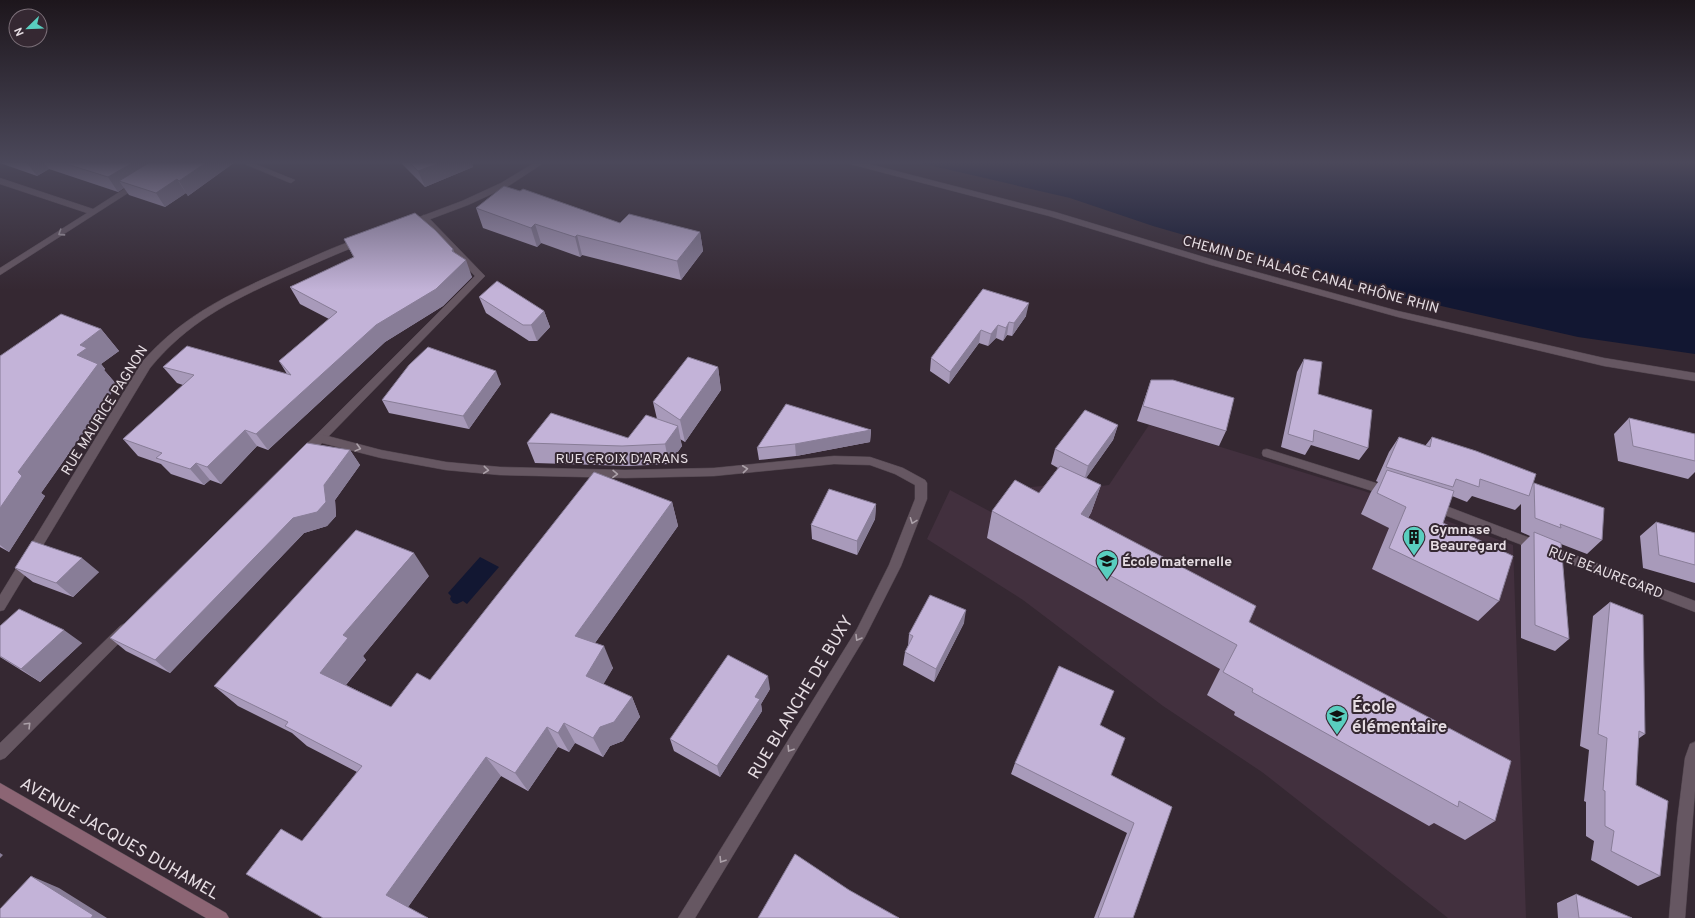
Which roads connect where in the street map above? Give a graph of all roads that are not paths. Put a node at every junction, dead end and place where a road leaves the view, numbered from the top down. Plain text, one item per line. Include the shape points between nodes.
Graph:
1 (72, 205) edge
2 (104, 205) edge
3 (460, 205) edge
4 (1017, 205) edge
5 (93, 212) junction
6 (424, 218) junction
7 (402, 226) edge
8 (373, 237) edge
9 (0, 272) edge
10 (1695, 376) edge
11 (320, 438) junction
12 (1267, 453) dead end
13 (297, 460) edge
14 (922, 483) joint
15 (1395, 494) edge
16 (1425, 503) edge
17 (0, 606) edge
18 (1695, 607) edge
19 (134, 621) edge
20 (1695, 749) edge
21 (0, 753) edge
22 (0, 790) edge
23 (221, 918) edge
24 (686, 918) edge
25 (1677, 918) edge

1 - 5 street
2 - 5 street
3 - 6 street
4 - 10 street, CHEMIN DE HALAGE CANAL RHÔNE RHIN via 1398,314 1597,360
5 -> 9 street
6 - 7 street
6 - 11 street via 480,276
8 - 17 street, RUE MAURICE PAGNON via 240,293 190,321 167,340 146,365
11 - 13 street
11 -> 14 street, RUE CROIX D'ARANS via 381,454 446,466 500,471 618,474 714,472 834,460 870,461 899,471
12 - 15 street
14 -> 24 street, RUE BLANCHE DE BUXY via 921,499 895,566 861,633
16 - 18 street, RUE BEAUREGARD
21 -> 19 street
20 - 25 street via 1684,823
22 - 23 main road, AVENUE JACQUES DUHAMEL

